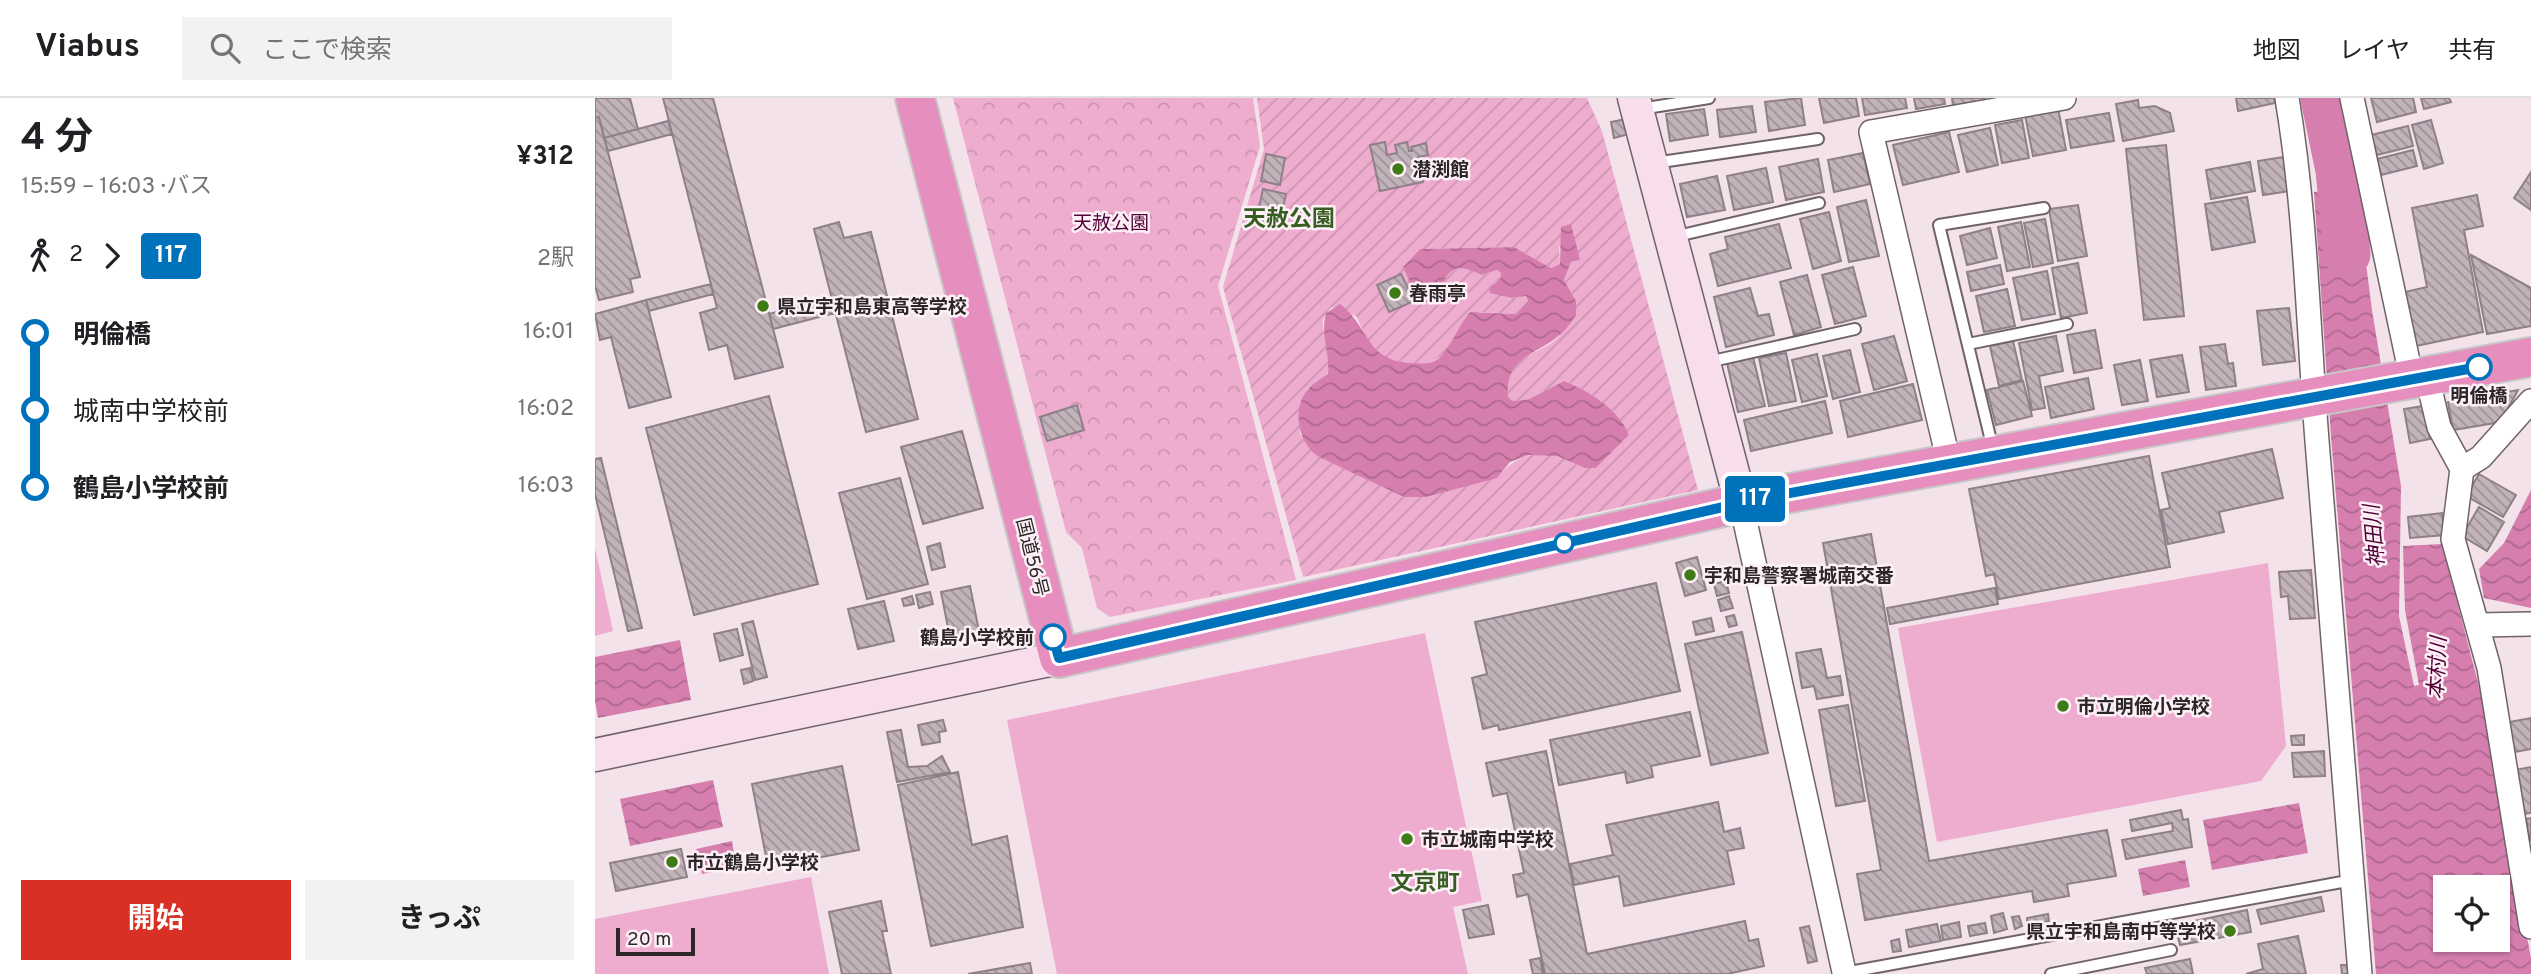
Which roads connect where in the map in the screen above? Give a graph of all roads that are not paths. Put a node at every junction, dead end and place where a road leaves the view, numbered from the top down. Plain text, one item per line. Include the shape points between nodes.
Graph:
1 (915, 98) edge
2 (1709, 98) edge
3 (2064, 98) edge
4 (2287, 98) edge
5 (2352, 98) edge
6 (1636, 104) edge
7 (1818, 139) dead end
8 (1651, 163) junction
9 (1819, 203) dead end
10 (2044, 208) dead end
11 (1671, 237) junction
12 (2067, 324) dead end
13 (1855, 329) dead end
14 (1968, 344) junction
15 (2531, 357) edge
16 (1704, 363) junction
17 (2413, 380) junction
18 (2321, 398) junction
19 (2531, 401) edge
20 (1995, 455) junction
21 (1949, 463) junction
22 (2462, 469) junction
23 (1741, 503) junction
24 (2531, 624) edge
25 (2478, 625) junction
26 (1059, 658) junction
27 (595, 755) edge
28 (2353, 880) junction
29 (2531, 928) edge
30 (2171, 950) dead end
31 (1840, 971) edge
32 (2051, 974) edge
33 (2360, 974) edge

1 - 26 highway, 国道56号
2 - 6 lane
3 - 21 street via 1871,132
4 - 18 street
5 - 17 street
6 - 8 street
7 - 8 lane
8 - 11 street
9 - 11 lane
10 - 14 lane via 1939,225
11 - 16 street
12 - 14 lane
13 - 16 lane
14 - 20 lane
15 - 17 highway
16 - 23 street
17 - 18 highway
17 - 22 street
18 - 20 highway
18 - 28 street
19 - 22 street via 2481,457
20 - 21 highway
21 - 23 highway
22 - 25 street via 2452,539
23 - 26 highway
23 - 31 street
24 - 25 street
25 - 29 street
26 - 27 street
28 - 31 lane
28 - 33 street
30 - 32 lane

